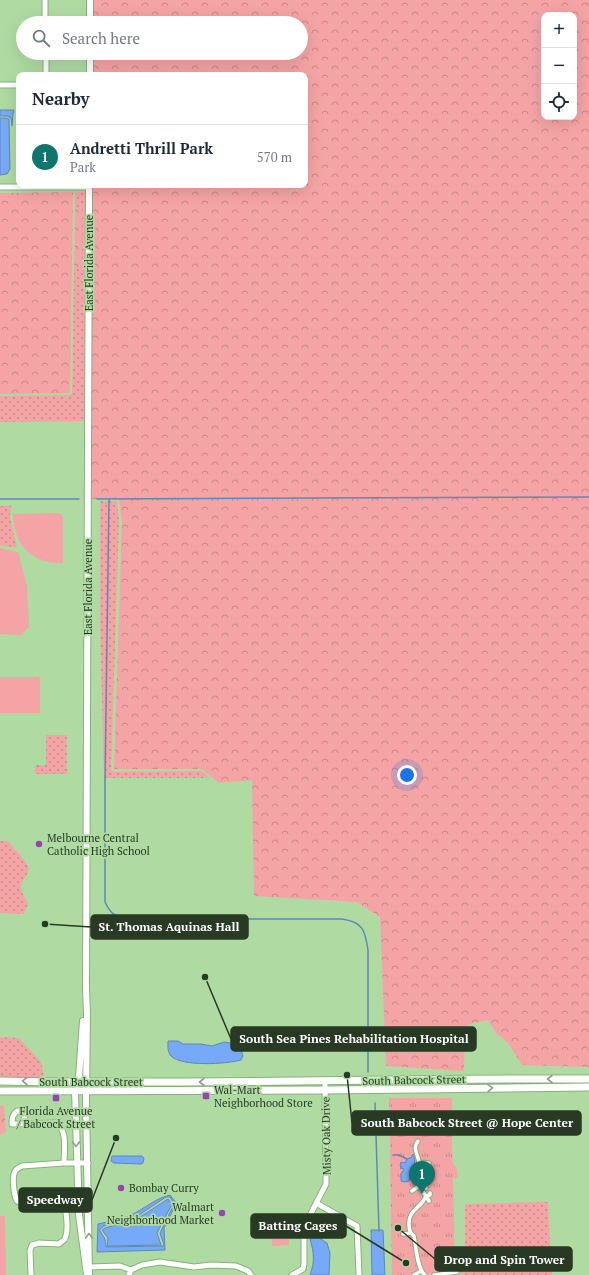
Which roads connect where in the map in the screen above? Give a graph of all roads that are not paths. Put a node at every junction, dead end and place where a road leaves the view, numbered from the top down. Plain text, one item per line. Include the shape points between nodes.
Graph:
1 (45, 0) edge
2 (90, 0) edge
3 (46, 16) edge
4 (90, 16) edge
5 (46, 60) edge
6 (90, 60) edge
7 (46, 72) edge
8 (90, 72) edge
9 (0, 85) edge
10 (16, 85) edge
11 (0, 187) edge
12 (16, 187) edge
13 (89, 188) edge
14 (86, 989) junction
15 (589, 1079) edge
16 (0, 1081) edge
17 (325, 1081) junction
18 (86, 1082) junction
19 (78, 1083) junction
20 (589, 1087) edge
21 (86, 1090) junction
22 (326, 1090) junction
23 (0, 1091) edge
24 (75, 1091) junction
25 (25, 1124) dead end
26 (418, 1141) dead end
27 (64, 1163) junction
28 (77, 1163) junction
29 (88, 1163) junction
30 (419, 1163) junction
31 (429, 1164) dead end
32 (424, 1169) dead end
33 (422, 1187) junction
34 (412, 1190) dead end
35 (435, 1192) dead end
36 (428, 1195) junction
37 (429, 1201) dead end
38 (316, 1203) junction
39 (411, 1233) junction
40 (404, 1235) dead end
41 (90, 1267) junction
42 (421, 1271) junction
43 (457, 1272) dead end
44 (130, 1273) edge
45 (31, 1275) edge
46 (88, 1275) edge
47 (251, 1275) edge
48 (292, 1275) edge
49 (359, 1275) edge
50 (414, 1275) edge
51 (425, 1275) edge
52 (434, 1275) edge

1 - 3 street
2 - 4 street
5 - 7 street
6 - 8 street
9 - 10 street
11 - 12 street
13 - 14 street, East Florida Avenue
14 - 18 street, East Florida Avenue
14 - 19 street, East Florida Avenue
15 -> 17 main road, South Babcock Street
19 -> 16 main road, South Babcock Street
17 -> 18 main road, South Babcock Street
17 - 22 street, Misty Oak Drive
18 - 19 main road, South Babcock Street
18 - 21 street, East Florida Avenue
19 - 24 street, East Florida Avenue
22 -> 20 main road, South Babcock Street
21 - 22 main road, South Babcock Street
21 - 24 main road, South Babcock Street
21 - 29 street, East Florida Avenue
22 - 38 street, Misty Oak Drive via 326,1184
23 - 24 main road, South Babcock Street
24 -> 28 street
25 - 27 street via 56,1123 61,1126 64,1132
26 - 30 street via 415,1144 415,1153
27 - 28 street
27 - 45 street via 22,1166 16,1169 14,1174 14,1195 17,1201 59,1203 67,1212 65,1239 59,1244 32,1245
28 - 29 street
28 - 46 street via 79,1215
41 -> 29 street, East Florida Avenue
30 - 31 street
30 - 33 street via 414,1177
32 - 33 street, bridge via 426,1170 417,1179 426,1188
33 - 34 street
33 - 36 street
35 - 36 street
36 - 37 street
36 - 39 street via 409,1216
38 - 48 street, Misty Oak Drive via 304,1227 303,1269
38 - 49 street via 357,1226
39 - 40 street
39 - 42 street via 414,1236
41 - 44 street via 120,1266
41 - 46 street, East Florida Avenue
42 - 50 street
42 - 51 street
43 - 52 street
44 - 47 street via 142,1265 160,1262 194,1267 236,1266 248,1270

